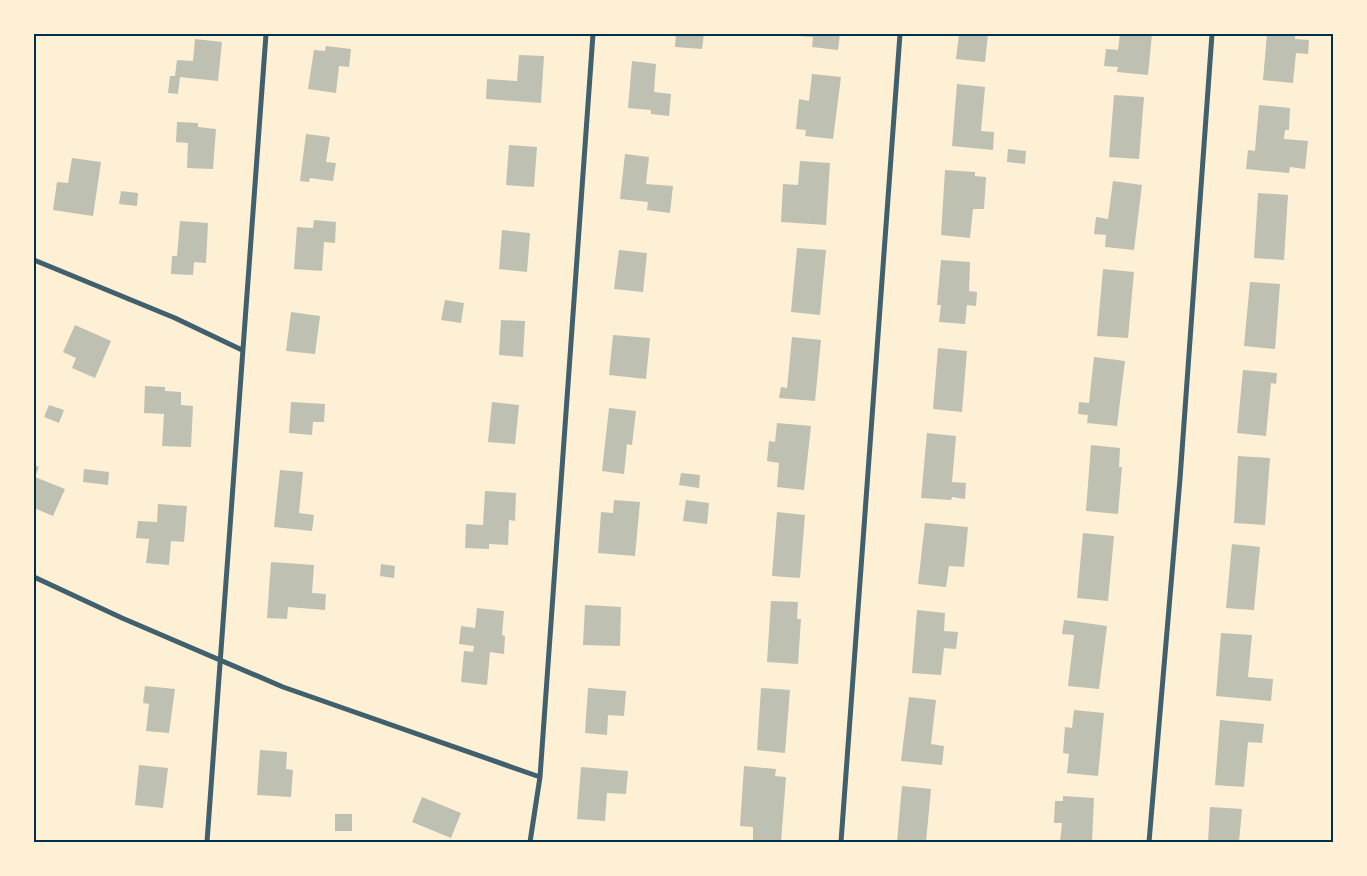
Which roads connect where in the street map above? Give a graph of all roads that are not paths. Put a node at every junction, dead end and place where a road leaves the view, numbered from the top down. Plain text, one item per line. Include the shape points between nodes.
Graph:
1 (266, 34) edge
2 (593, 34) edge
3 (900, 34) edge
4 (1212, 34) edge
5 (34, 260) edge
6 (242, 350) junction
7 (34, 576) edge
8 (221, 660) junction
9 (540, 777) junction
10 (207, 842) edge
11 (530, 842) edge
12 (841, 842) edge
13 (1149, 842) edge

1 - 6 street
2 - 9 street
3 - 12 street
4 - 13 street via 1180,479
5 - 6 street via 175,318
6 - 8 street
7 - 8 street
8 - 9 street via 283,687
8 - 10 street
9 - 11 street

